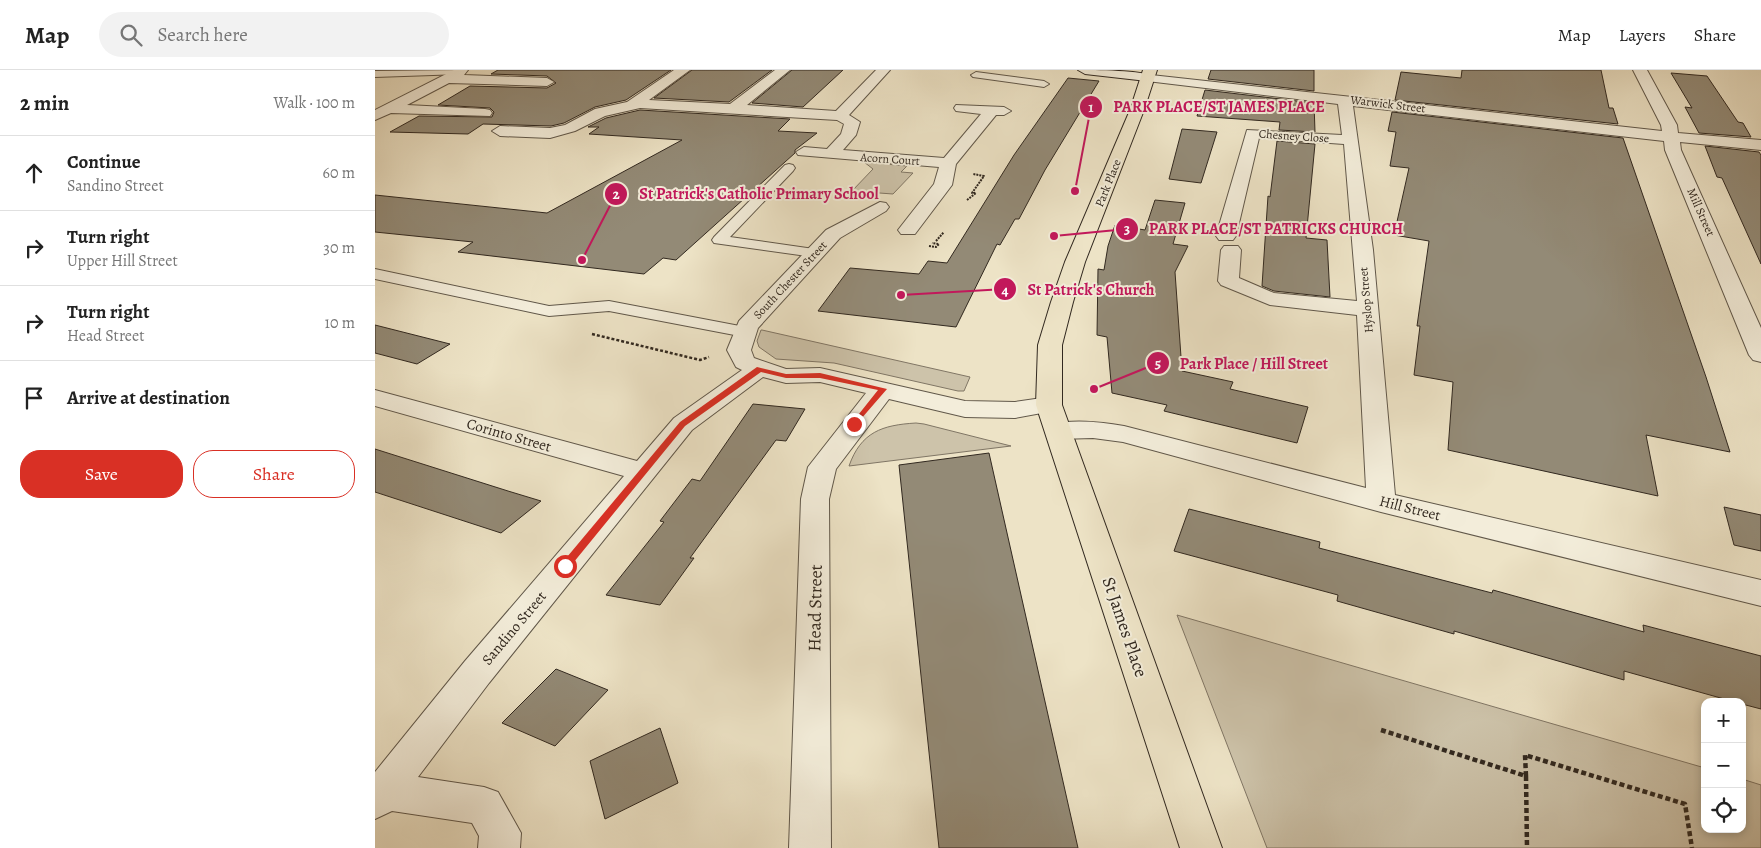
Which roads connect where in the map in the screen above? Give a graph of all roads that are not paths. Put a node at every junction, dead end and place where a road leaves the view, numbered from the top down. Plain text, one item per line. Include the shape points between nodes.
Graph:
1 (463, 70) edge
2 (683, 70) edge
3 (783, 70) edge
4 (883, 70) edge
5 (1085, 70) edge
6 (1640, 70) edge
7 (375, 74) edge
8 (1148, 74) edge
9 (976, 75) edge
10 (446, 79) junction
11 (547, 82) dead end
12 (1049, 83) dead end
13 (1345, 99) junction
14 (1465, 100) dead end
15 (632, 105) junction
16 (961, 108) dead end
17 (733, 109) junction
18 (382, 113) edge
19 (485, 113) dead end
20 (1481, 115) junction
21 (840, 116) junction
22 (500, 131) dead end
23 (1671, 137) junction
24 (1351, 140) junction
25 (1761, 145) edge
26 (803, 152) dead end
27 (831, 154) junction
28 (948, 163) junction
29 (789, 168) dead end
30 (880, 207) dead end
31 (908, 230) dead end
32 (814, 253) junction
33 (375, 274) edge
34 (1367, 309) junction
35 (745, 332) junction
36 (1761, 355) edge
37 (759, 369) junction
38 (883, 389) junction
39 (375, 398) edge
40 (1053, 418) junction
41 (643, 472) junction
42 (1381, 502) junction
43 (1761, 593) edge
44 (380, 796) edge
45 (499, 848) edge
46 (810, 848) edge
47 (1201, 848) edge

1 - 7 lane
1 - 10 street
2 - 15 street
3 - 17 street
4 - 21 street
5 - 8 street, Warwick Street
6 - 23 street, Mill Street via 1669,125
8 - 13 street, Warwick Street
8 - 40 highway, Park Place via 1137,110 1075,262 1050,345
9 - 12 lane
10 - 11 street
10 - 18 street
13 - 20 street, Warwick Street
13 - 24 street, Hyslop Street
14 - 20 street
15 - 17 street
15 - 22 street via 600,112 570,128 550,133
16 - 28 street via 997,111
17 - 21 street
18 - 19 street
20 - 23 street, Warwick Street
21 - 27 street, Acorn Court via 852,122 848,135
23 - 25 street, Warwick Street
23 - 36 street, Mill Street via 1673,150 1711,232
24 - 34 street, Hyslop Street
24 - 34 street, Chesney Close via 1252,133 1228,243 1228,280 1271,299
26 - 27 street, Acorn Court
27 - 28 street, Acorn Court
28 - 31 street via 943,186
29 - 32 lane via 719,240
30 - 32 street, South Chester Street via 833,234
32 - 35 street, South Chester Street
33 - 35 lane via 549,311 609,306
34 - 42 street, Hyslop Street
35 - 37 street, South Chester Street via 739,350 744,362
37 - 38 street, Hill Street via 786,376 820,376
37 - 41 street, Sandino Street via 683,424
38 - 40 street, Hill Street via 965,409 1015,410
38 - 46 street, Head Street via 822,467 815,499
39 - 41 street, Corinto Street
40 - 42 street, Hill Street
40 - 47 highway, St James Place
41 - 44 street, Sandino Street via 477,672
42 - 43 street, Hill Street
44 - 45 street, Sandino Street via 484,806 500,833

